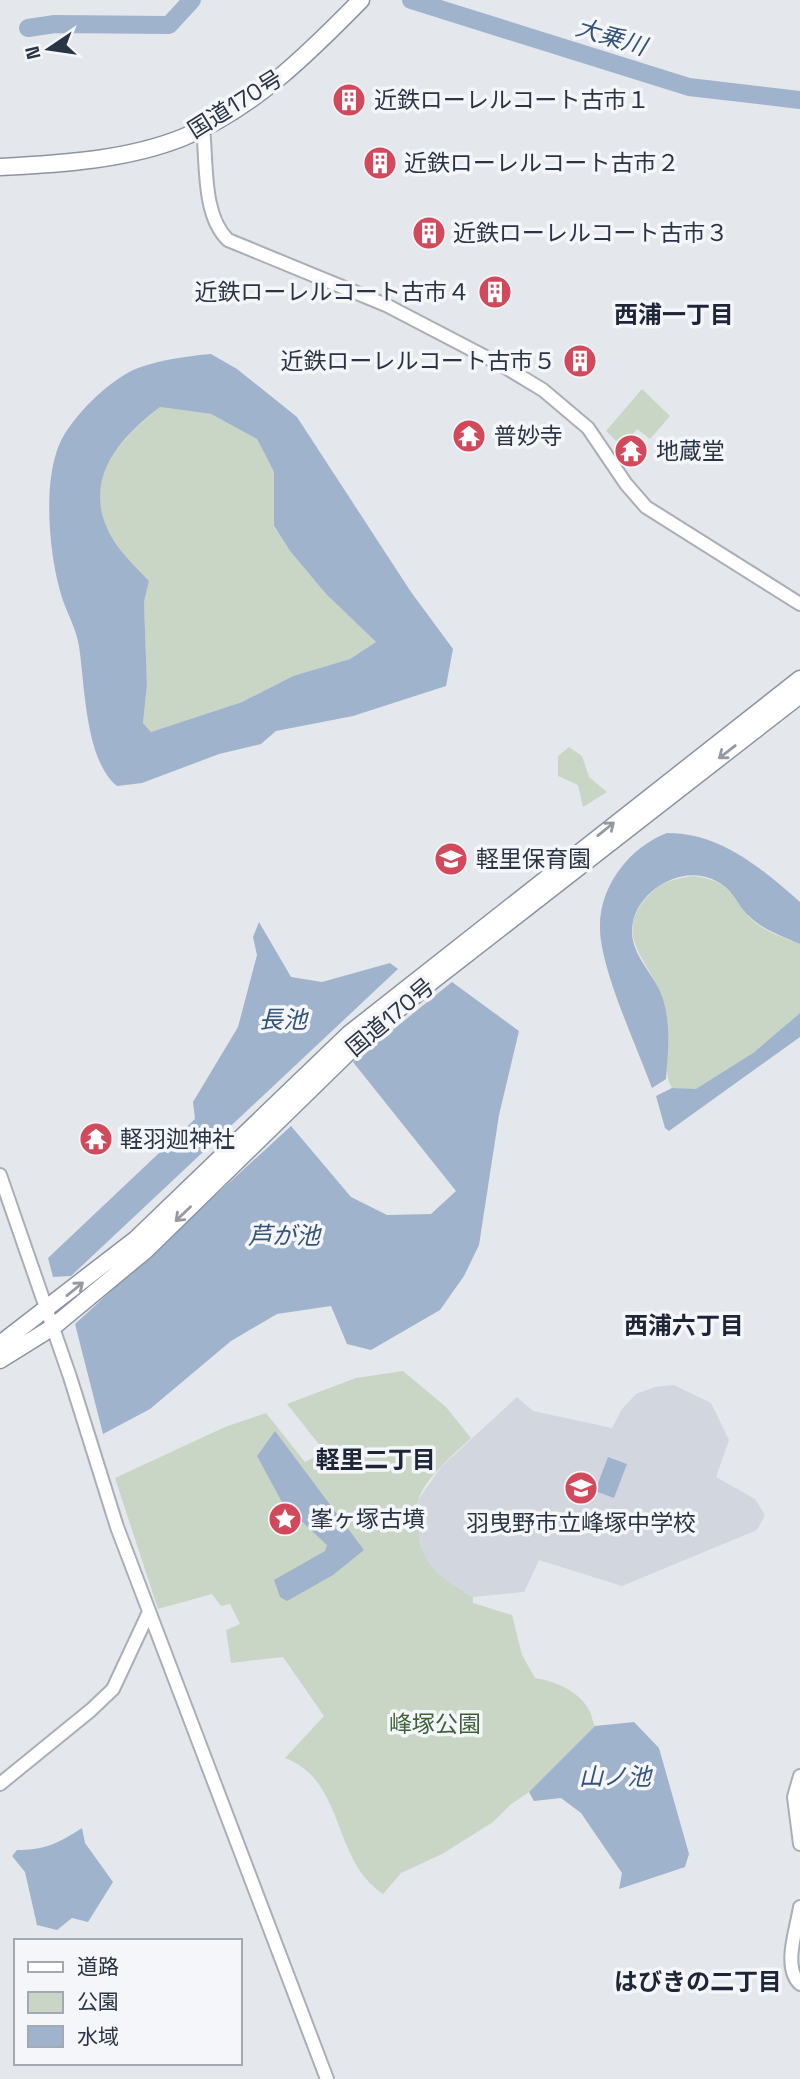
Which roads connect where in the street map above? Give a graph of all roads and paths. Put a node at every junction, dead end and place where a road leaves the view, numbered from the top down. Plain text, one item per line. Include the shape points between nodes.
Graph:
1 (360, 0) edge
2 (203, 128) junction
3 (0, 167) edge
4 (800, 604) edge
5 (800, 679) edge
6 (800, 695) edge
7 (424, 980) junction
8 (385, 1012) junction
9 (0, 1175) edge
10 (47, 1310) junction
11 (53, 1327) junction
12 (0, 1344) edge
13 (0, 1360) edge
14 (149, 1612) junction
15 (800, 1776) edge
16 (0, 1784) edge
17 (800, 1844) edge
18 (800, 1907) edge
19 (800, 1984) edge
20 (327, 2079) edge

1 - 2 highway, 国道170号 via 288,71
2 - 3 highway, 国道170号 via 118,155
2 - 4 street via 212,216 228,240 386,305 543,390 587,428 646,507
7 -> 5 highway, 国道170号
6 -> 7 highway, 国道170号
7 - 8 highway, 国道170号
10 -> 8 highway, 国道170号 via 136,1239 349,1034
8 -> 11 highway, 国道170号 via 146,1250
9 - 10 street
10 - 11 street
10 - 12 highway, 国道170号
11 - 13 highway, 国道170号
11 - 14 street
14 - 16 street via 113,1689
14 - 20 street
15 - 17 street via 794,1797
18 - 19 street via 792,1959

